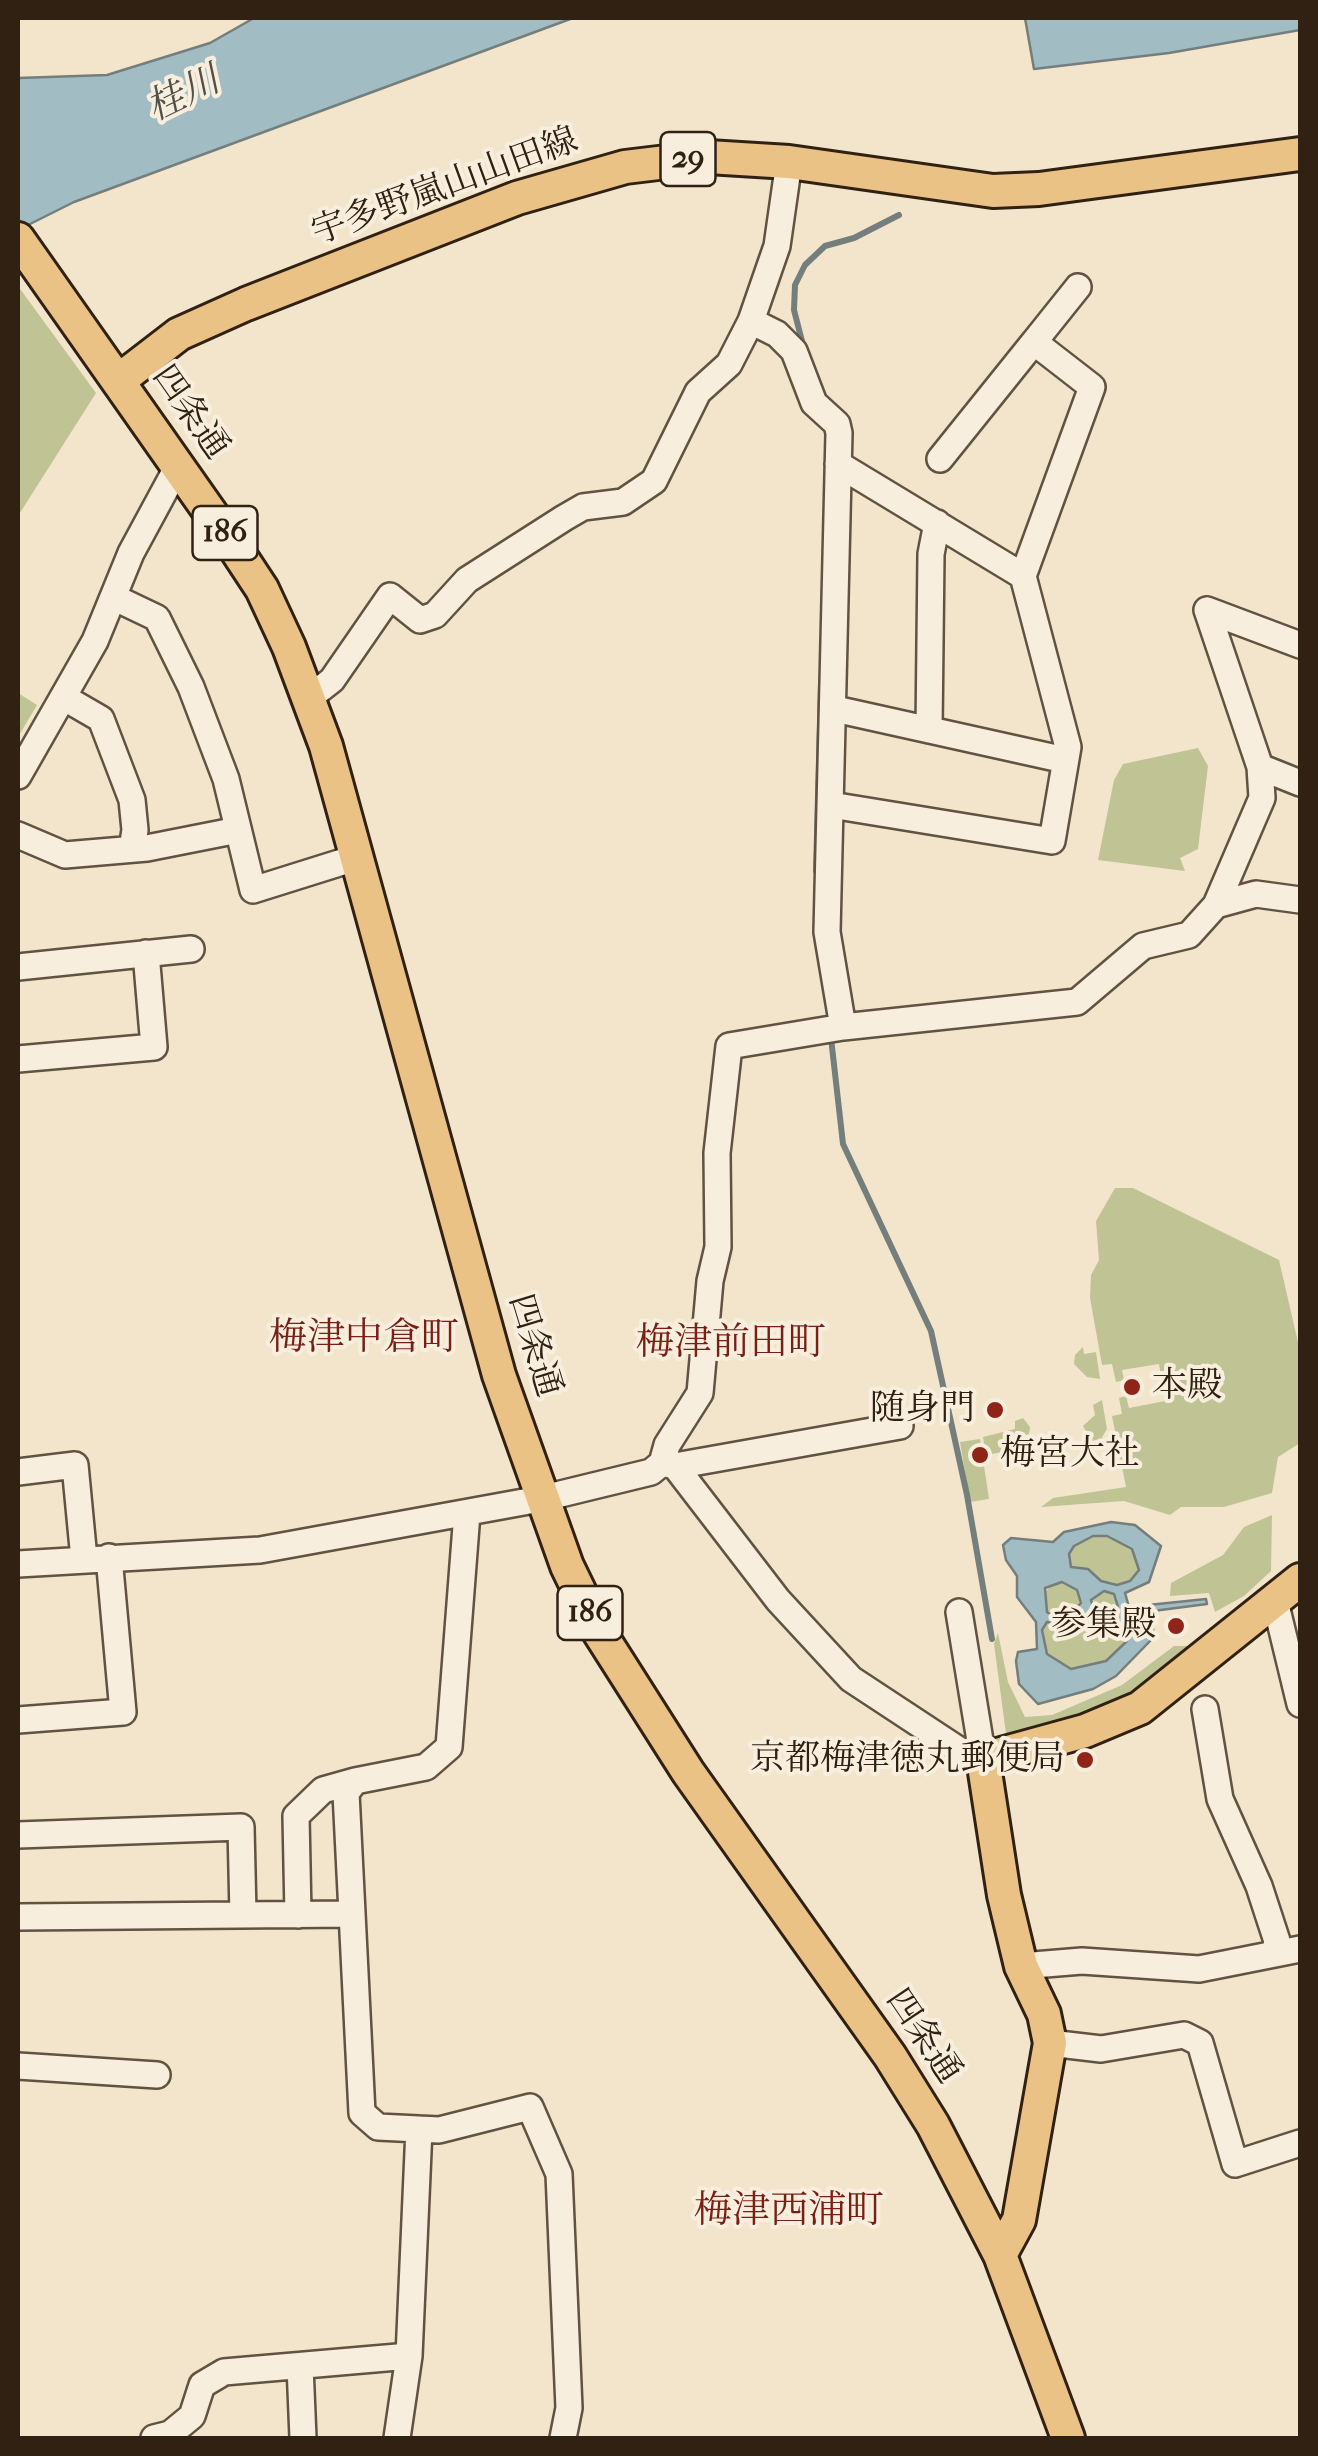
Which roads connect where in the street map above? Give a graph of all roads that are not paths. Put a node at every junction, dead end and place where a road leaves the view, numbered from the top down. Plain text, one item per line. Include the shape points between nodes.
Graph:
1 (1300, 154) edge
2 (789, 162) junction
3 (18, 239) edge
4 (1078, 287) dead end
5 (752, 320) junction
6 (1034, 342) junction
7 (118, 380) junction
8 (940, 459) dead end
9 (838, 464) junction
10 (178, 466) junction
11 (937, 523) junction
12 (1023, 576) junction
13 (113, 597) junction
14 (1300, 645) edge
15 (63, 697) junction
16 (310, 698) junction
17 (834, 710) junction
18 (929, 730) junction
19 (1065, 760) junction
20 (1260, 768) junction
21 (18, 776) edge
22 (1300, 782) edge
23 (831, 805) junction
24 (238, 830) junction
25 (18, 835) edge
26 (132, 850) junction
27 (355, 858) junction
28 (1300, 900) edge
29 (1216, 905) junction
30 (191, 949) dead end
31 (146, 954) junction
32 (18, 966) edge
33 (842, 1027) junction
34 (18, 1060) edge
35 (900, 1426) dead end
36 (668, 1464) junction
37 (18, 1472) edge
38 (540, 1499) junction
39 (467, 1513) junction
40 (97, 1558) junction
41 (18, 1564) edge
42 (1300, 1580) edge
43 (1275, 1601) junction
44 (960, 1612) dead end
45 (1300, 1704) edge
46 (1205, 1709) dead end
47 (18, 1720) edge
48 (983, 1760) junction
49 (355, 1781) junction
50 (18, 1835) edge
51 (351, 1914) junction
52 (243, 1915) junction
53 (298, 1915) junction
54 (18, 1917) edge
55 (1288, 1950) edge
56 (1021, 1966) junction
57 (1050, 2044) junction
58 (18, 2066) edge
59 (158, 2075) dead end
60 (419, 2129) junction
61 (1300, 2143) edge
62 (1000, 2256) junction
63 (409, 2356) junction
64 (300, 2366) junction
65 (198, 2427) edge
66 (154, 2438) edge
67 (303, 2438) edge
68 (397, 2438) edge
69 (563, 2438) edge
70 (1068, 2438) edge

1 - 2 main road, 宇多野嵐山山田線 / 29 via 993,190
2 - 5 street via 777,246
2 - 7 main road, 宇多野嵐山山田線 / 29 via 670,161 517,198 212,319
3 - 7 main road, 四条通
4 - 6 street
5 - 9 street via 794,352 814,403 836,424
5 - 16 street via 729,364 698,392 654,481 622,502 584,507 564,518 467,580 435,615 420,620 390,596 332,680
6 - 8 street
6 - 12 street via 1092,387
7 - 10 main road, 四条通 / 186
9 - 11 street
9 - 17 street
10 - 13 street
10 - 16 main road, 四条通 / 186 via 262,589
11 - 12 street
11 - 18 street
12 - 19 street via 1068,748
13 - 15 street
13 - 24 street via 157,618 192,687
14 - 20 street via 1207,610
15 - 21 street
15 - 26 street via 101,719 132,800
16 - 27 main road, 四条通 / 186
17 - 18 street
17 - 23 street
18 - 19 street
19 - 23 street via 1052,841
20 - 22 street
20 - 29 street via 1262,798
23 - 33 street via 826,935
24 - 26 street
24 - 27 street via 253,890
25 - 26 street via 66,856
27 - 38 main road, 四条通 / 186 via 499,1376
28 - 29 street via 1256,894
29 - 33 street via 1189,935 1143,946 1077,1002
30 - 31 street
31 - 32 street
31 - 34 street via 154,1047
33 - 36 street via 729,1046 716,1153 718,1247 700,1393 666,1446
35 - 36 street
36 - 38 street
36 - 48 street via 851,1679
37 - 40 street via 75,1465
38 - 39 street
38 - 62 main road, 四条通 / 186 via 599,1632 688,1772 890,2056
39 - 40 street via 260,1550
39 - 49 street via 450,1747 426,1767
40 - 41 street
40 - 47 street via 123,1712
42 - 43 main road
43 - 45 street
43 - 48 main road via 1140,1708
44 - 48 street
46 - 55 street via 1220,1799 1277,1941
48 - 56 main road
49 - 51 street via 346,1793
49 - 53 street via 323,1790 296,1816
50 - 52 street via 241,1827
51 - 53 street
51 - 60 street via 362,2113 378,2127
52 - 53 street
52 - 54 street
55 - 56 street via 1199,1969 1082,1960
56 - 57 main road
57 - 61 street via 1102,2049 1184,2035 1200,2043 1236,2164
57 - 62 main road via 1018,2220
58 - 59 street
60 - 63 street
60 - 69 street via 530,2107 559,2174 569,2408
62 - 70 main road, 四条通 / 186
63 - 64 street
63 - 68 street
64 - 65 street via 224,2372 202,2385
64 - 67 street
65 - 66 street

